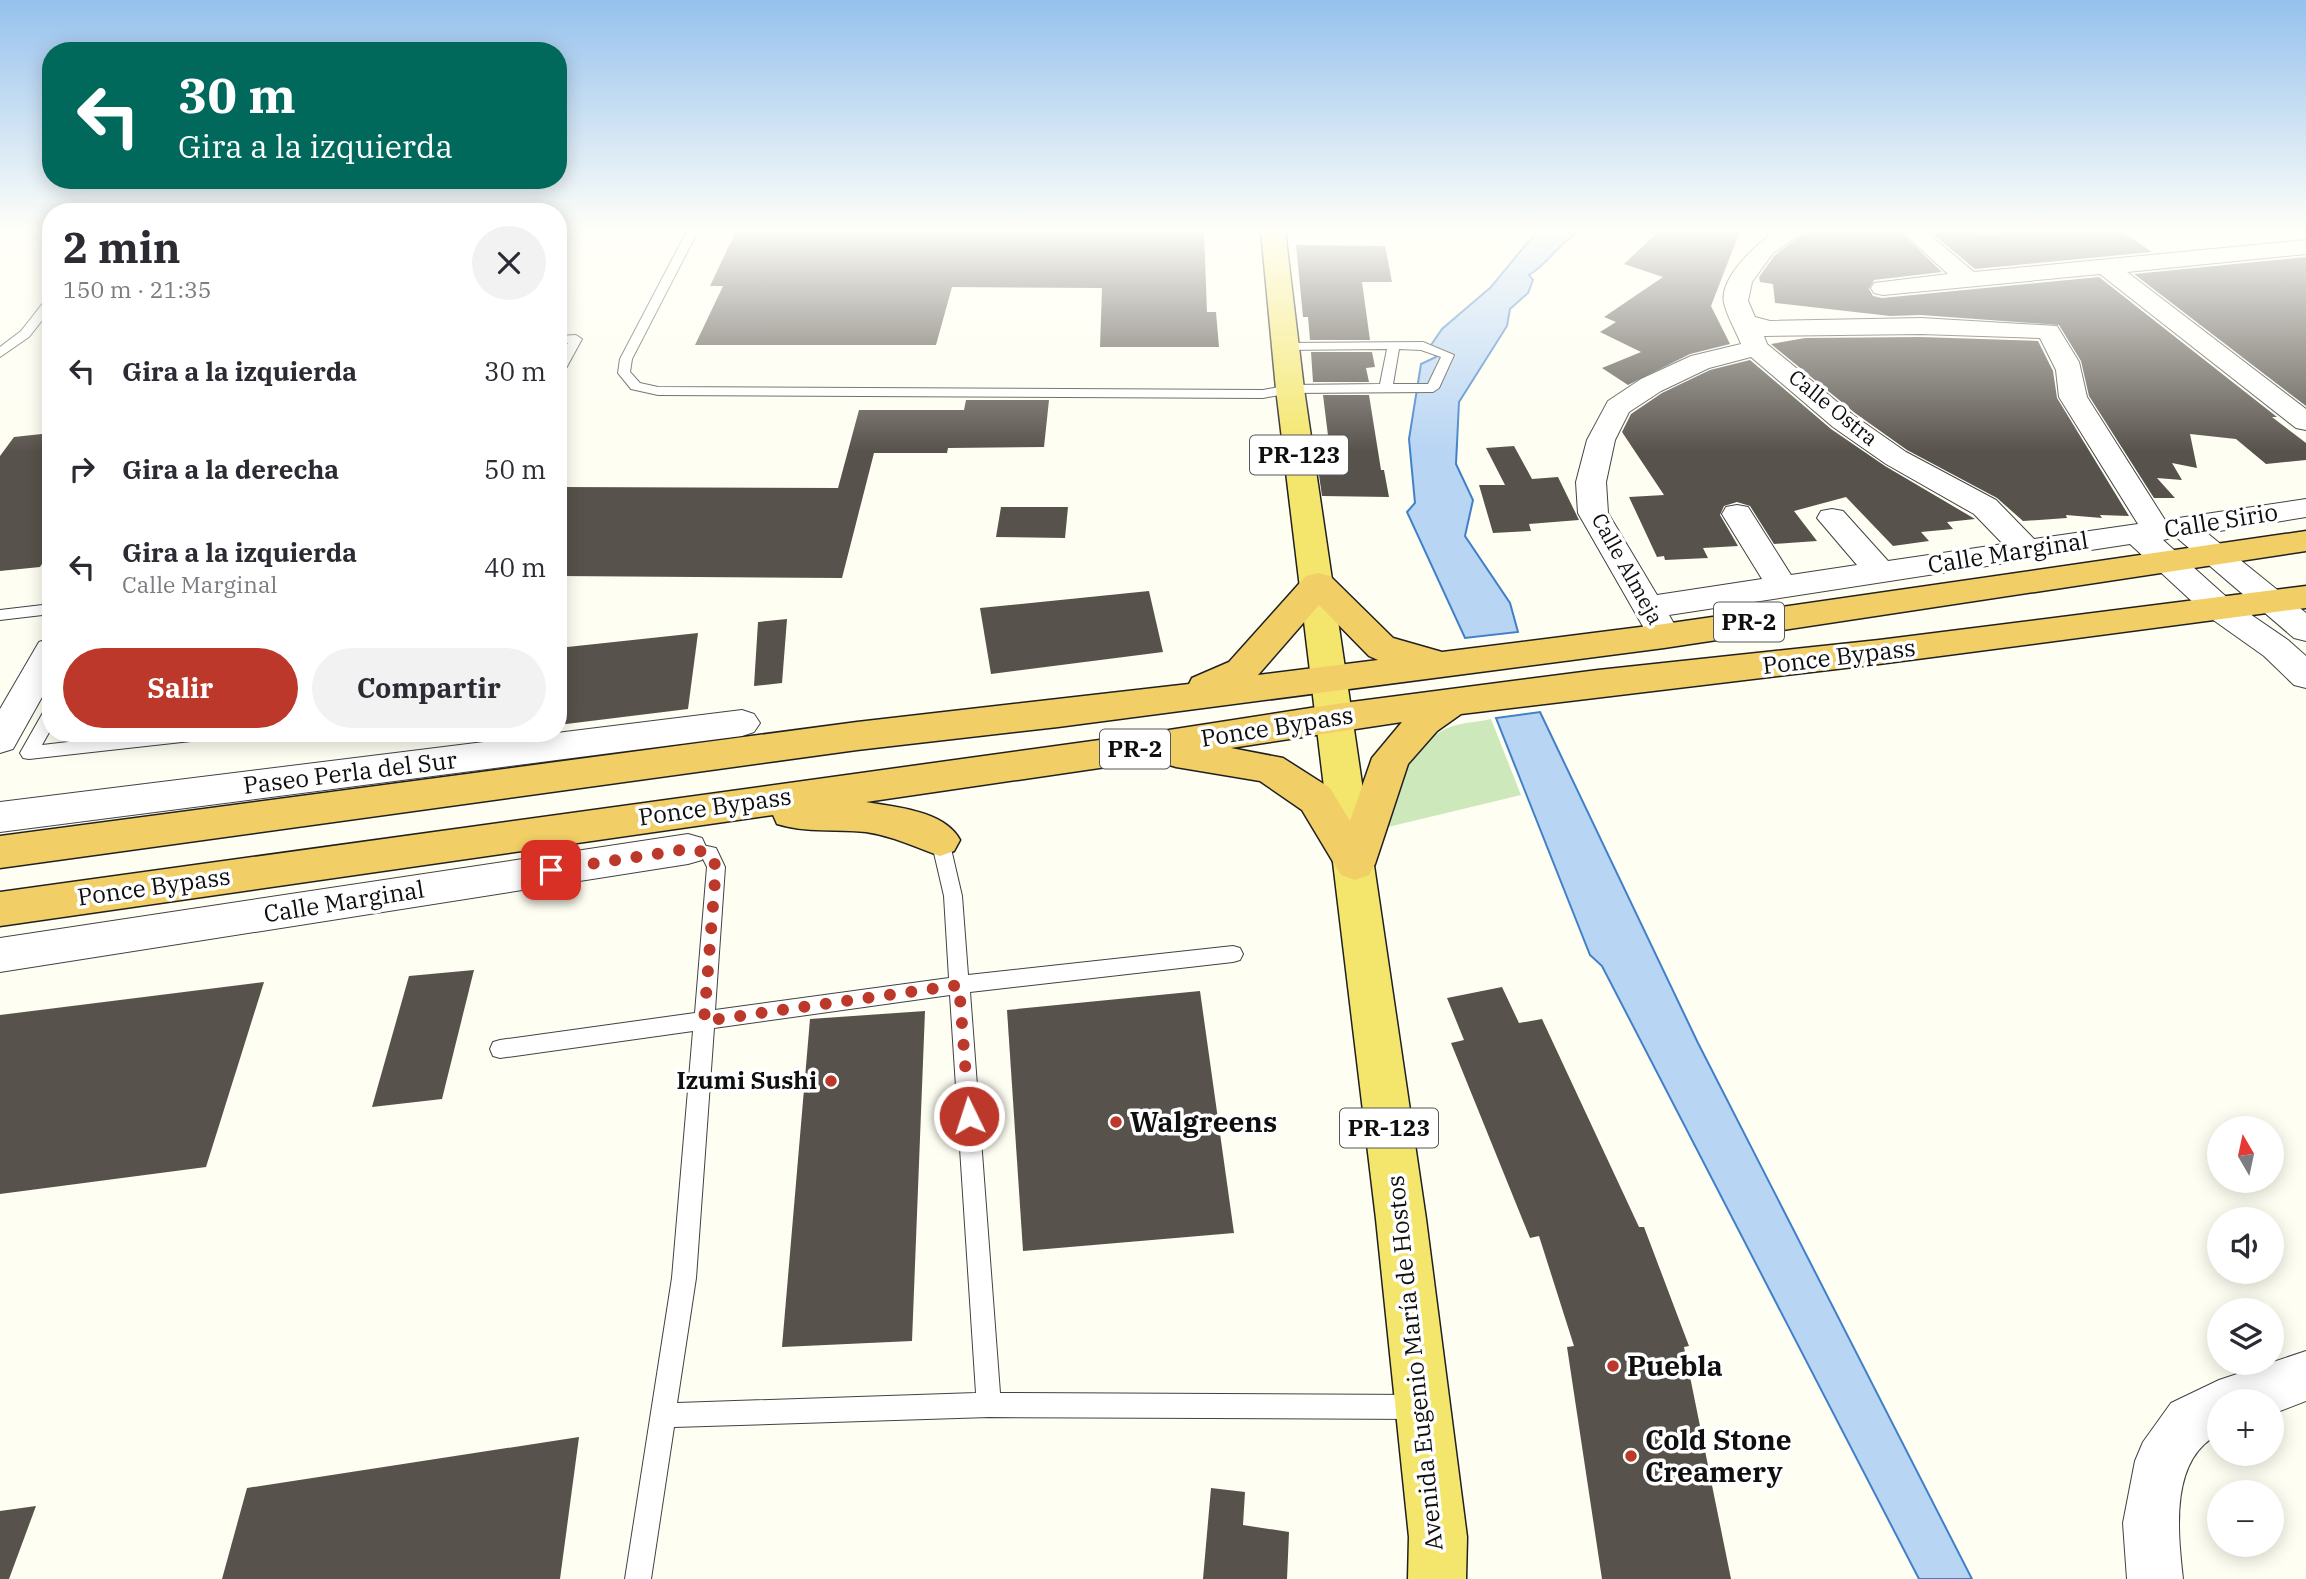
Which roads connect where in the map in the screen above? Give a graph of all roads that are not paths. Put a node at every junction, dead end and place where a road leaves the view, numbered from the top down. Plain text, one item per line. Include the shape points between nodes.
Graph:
1 (654, 305) edge
2 (1281, 305) edge
3 (1738, 305) edge
4 (2155, 305) edge
5 (42, 312) edge
6 (1750, 335) junction
7 (567, 340) edge
8 (1394, 345) junction
9 (1286, 347) junction
10 (0, 353) edge
11 (567, 356) edge
12 (1386, 388) junction
13 (1290, 389) junction
14 (2306, 422) edge
15 (2306, 508) edge
16 (1737, 514) dead end
17 (1832, 518) dead end
18 (2160, 538) junction
19 (2306, 541) edge
20 (2027, 550) junction
21 (2214, 554) junction
22 (1880, 572) junction
23 (1318, 584) junction
24 (1783, 587) junction
25 (42, 600) edge
26 (2288, 600) edge
27 (0, 604) edge
28 (2220, 609) junction
29 (42, 610) edge
30 (0, 615) edge
31 (1657, 622) junction
32 (2306, 630) edge
33 (1454, 663) junction
34 (42, 666) edge
35 (2306, 676) edge
36 (1182, 697) junction
37 (1333, 698) junction
38 (1450, 702) junction
39 (742, 723) joint
40 (42, 729) edge
41 (857, 736) junction
42 (0, 740) edge
43 (109, 742) edge
44 (1143, 748) junction
45 (709, 807) junction
46 (0, 817) edge
47 (940, 840) joint
48 (688, 849) joint
49 (0, 852) edge
50 (1355, 864) junction
51 (0, 909) edge
52 (0, 954) edge
53 (1233, 954) dead end
54 (959, 985) junction
55 (704, 1021) junction
56 (499, 1049) dead end
57 (2306, 1376) edge
58 (2268, 1389) edge
59 (989, 1405) junction
60 (1423, 1407) junction
61 (2207, 1412) edge
62 (663, 1414) junction
63 (638, 1579) edge
64 (1437, 1579) edge
65 (2155, 1579) edge

1 - 13 lane via 626,359 624,373 636,386 672,391 1263,394
2 - 9 main road, Avenida Eugenio María de Hostos / PR-123
3 - 6 street
4 - 14 street
5 - 10 lane
6 - 18 street via 1768,329 1921,326 2048,331 2059,345 2073,381 2073,397
6 - 20 street, Calle Ostra via 1853,429 1984,507
6 - 31 street, Calle Almeja via 1651,385 1618,407 1601,440 1591,482 1593,513
7 - 11 lane via 576,339
8 - 9 lane
8 - 12 lane
8 - 12 lane via 1423,345 1448,355 1433,388
9 - 13 main road, Avenida Eugenio María de Hostos / PR-123
12 - 13 lane
13 - 23 main road, Avenida Eugenio María de Hostos / PR-123
15 - 18 street, Calle Sirio
16 - 24 street
17 - 22 street
18 - 20 street, Calle Marginal
18 - 21 highway, Ponce Bypass / PR-2
18 - 28 street
18 - 31 highway, Ponce Bypass / PR-2
19 - 21 highway, Ponce Bypass / PR-2
20 - 22 street, Calle Marginal
21 - 26 street
22 - 24 street, Calle Marginal
23 - 33 highway via 1381,647
23 - 36 highway via 1242,671
23 - 37 main road, Avenida Eugenio María de Hostos / PR-123
24 - 31 street, Calle Marginal
25 - 27 lane
26 - 28 highway, Ponce Bypass / PR-2
26 - 32 street
28 - 35 street via 2276,648
28 - 38 highway, Ponce Bypass / PR-2
29 - 30 lane
31 - 33 highway, Ponce Bypass / PR-2
33 - 37 highway, Ponce Bypass / PR-2
34 - 42 street
36 - 37 highway, Ponce Bypass / PR-2
36 - 41 highway, Ponce Bypass / PR-2
37 - 38 highway, Ponce Bypass / PR-2
37 - 44 highway, Ponce Bypass / PR-2
37 - 50 main road, Avenida Eugenio María de Hostos / PR-123
38 - 50 highway via 1424,721 1391,758
39 - 41 highway
39 - 46 street, Paseo Perla del Sur
40 - 43 lane via 29,753
41 - 49 highway, Ponce Bypass / PR-2
44 - 45 highway, Ponce Bypass / PR-2
44 - 50 highway via 1270,768 1316,799
45 - 47 highway via 866,817 909,825
45 - 51 highway, Ponce Bypass / PR-2
47 - 54 lane via 953,896
48 - 52 street, Calle Marginal
48 - 55 lane via 710,853 716,867
50 - 60 main road, Avenida Eugenio María de Hostos / PR-123
53 - 54 lane
54 - 55 lane
54 - 59 lane
55 - 56 lane
55 - 62 lane via 684,1278
57 - 58 street
59 - 60 lane
59 - 62 lane
60 - 64 main road, Avenida Eugenio María de Hostos / PR-123 via 1438,1538
61 - 65 street via 2189,1421 2162,1461 2150,1523
62 - 63 lane

